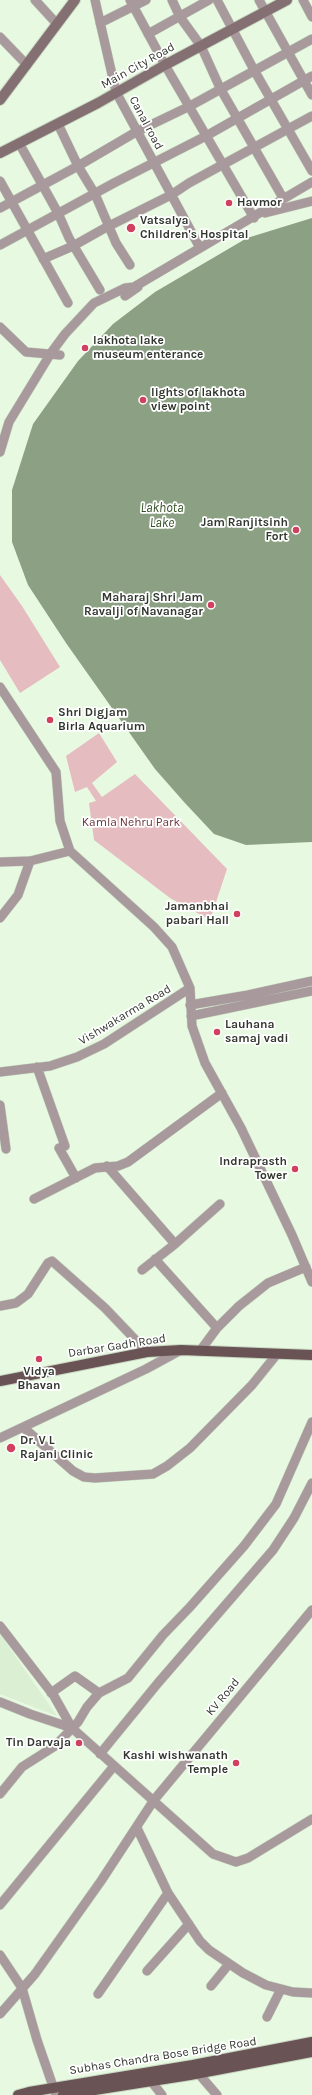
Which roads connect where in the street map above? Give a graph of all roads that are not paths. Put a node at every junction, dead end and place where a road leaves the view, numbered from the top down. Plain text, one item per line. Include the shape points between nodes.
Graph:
1 (35, 0) edge
2 (75, 0) edge
3 (95, 0) edge
4 (146, 0) edge
5 (172, 0) edge
6 (209, 0) edge
7 (217, 0) edge
8 (259, 0) edge
9 (287, 0) edge
10 (303, 0) edge
11 (132, 3) edge
12 (266, 12) junction
13 (180, 17) junction
14 (312, 18) edge
15 (100, 23) junction
16 (57, 24) junction
17 (232, 29) junction
18 (148, 34) junction
19 (0, 37) edge
20 (312, 39) edge
21 (202, 46) junction
22 (288, 51) junction
23 (165, 64) junction
24 (27, 65) junction
25 (254, 70) junction
26 (308, 78) edge
27 (220, 88) junction
28 (116, 92) junction
29 (312, 95) edge
30 (0, 100) edge
31 (270, 100) junction
32 (190, 106) junction
33 (312, 116) edge
34 (238, 118) junction
35 (58, 124) junction
36 (288, 130) junction
37 (136, 132) junction
38 (206, 136) junction
39 (19, 143) junction
40 (254, 148) junction
41 (0, 153) edge
42 (153, 163) junction
43 (223, 164) junction
44 (78, 166) junction
45 (312, 171) edge
46 (0, 182) edge
47 (312, 182) edge
48 (42, 185) junction
49 (95, 194) junction
50 (171, 196) junction
51 (283, 198) junction
52 (312, 201) edge
53 (10, 202) junction
54 (0, 208) edge
55 (58, 213) junction
56 (254, 217) junction
57 (110, 226) junction
58 (27, 230) junction
59 (0, 245) edge
60 (73, 246) junction
61 (200, 248) junction
62 (43, 259) junction
63 (130, 265) dead end
64 (100, 290) dead end
65 (125, 296) dead end
66 (68, 303) dead end
67 (0, 327) edge
68 (50, 354) junction
69 (60, 355) dead end
70 (0, 452) edge
71 (0, 687) edge
72 (70, 851) junction
73 (30, 861) junction
74 (0, 862) edge
75 (0, 918) edge
76 (312, 981) edge
77 (190, 988) junction
78 (312, 991) edge
79 (190, 1005) junction
80 (191, 1016) junction
81 (38, 1067) junction
82 (0, 1072) edge
83 (222, 1093) junction
84 (0, 1105) edge
85 (6, 1149) dead end
86 (107, 1166) junction
87 (76, 1178) junction
88 (34, 1199) dead end
89 (220, 1204) dead end
90 (175, 1244) junction
91 (155, 1259) junction
92 (306, 1267) junction
93 (142, 1270) dead end
94 (312, 1282) edge
95 (0, 1306) edge
96 (217, 1328) junction
97 (181, 1350) junction
98 (200, 1351) junction
99 (147, 1352) junction
100 (277, 1354) junction
101 (312, 1355) edge
102 (0, 1381) edge
103 (312, 1422) edge
104 (24, 1428) junction
105 (0, 1438) edge
106 (312, 1483) edge
107 (312, 1610) edge
108 (0, 1626) edge
109 (51, 1692) junction
110 (99, 1693) junction
111 (0, 1702) edge
112 (72, 1728) junction
113 (100, 1754) junction
114 (114, 1766) junction
115 (0, 1794) edge
116 (154, 1800) junction
117 (312, 1819) edge
118 (137, 1828) junction
119 (168, 1892) junction
120 (0, 1905) edge
121 (189, 1924) junction
122 (0, 1955) edge
123 (229, 1964) junction
124 (147, 1971) dead end
125 (211, 1986) dead end
126 (22, 1988) junction
127 (281, 1989) junction
128 (312, 1993) edge
129 (98, 1994) dead end
130 (0, 2014) edge
131 (267, 2018) dead end
132 (312, 2042) edge
133 (312, 2052) edge
134 (198, 2073) junction
135 (151, 2081) junction
136 (55, 2091) edge
137 (103, 2092) edge
138 (18, 2095) edge
139 (63, 2095) edge
140 (162, 2095) edge
141 (217, 2095) edge

1 - 16 street
2 - 16 street
3 - 15 street, Canal road
4 - 11 street
5 - 13 street
6 - 13 street
7 - 17 street
8 - 12 street
9 - 12 street, Main City Road
10 - 14 street
11 - 15 street
11 - 18 street
12 - 17 street, Main City Road
12 - 22 street
13 - 18 street
13 - 21 street
15 - 28 street, Canal road
16 - 24 street
17 - 21 street, Main City Road
17 - 25 street
18 - 23 street
19 - 24 street
20 - 22 street
21 - 23 street, Main City Road
21 - 27 street
22 - 25 street
22 - 26 street
23 - 28 street, Main City Road
23 - 32 street
24 - 30 street
25 - 27 street
25 - 31 street
26 - 29 street
26 - 31 street
27 - 32 street
27 - 34 street
28 - 35 street, Main City Road
28 - 37 street, Canal road
31 - 34 street
31 - 36 street
32 - 37 street
32 - 38 street
33 - 36 street
34 - 38 street
34 - 40 street
35 - 39 street, Main City Road
35 - 44 street
36 - 40 street
36 - 45 street
37 - 42 street, Canal road
37 - 44 street
38 - 42 street
38 - 43 street
39 - 41 street, Main City Road
39 - 48 street
40 - 43 street
40 - 51 street
42 - 49 street
42 - 50 street, Canal road
43 - 50 street
43 - 56 street
44 - 48 street
44 - 49 street
46 - 53 street
47 - 51 street
48 - 53 street
48 - 55 street
49 - 55 street
49 - 57 street
50 - 57 street
50 - 61 street, Canal road
51 - 56 street
52 - 56 street
53 - 54 street
53 - 58 street
55 - 58 street
55 - 60 street
56 - 61 street
57 - 60 street
57 - 63 street via 116,243
58 - 59 street
58 - 62 street
60 - 62 street
60 - 64 street
61 - 65 street
61 - 68 street via 134,287 125,288 94,303 64,334
62 - 66 street
67 - 68 street via 26,352
68 - 69 street
68 - 70 street via 9,422
71 - 72 street via 56,772 60,821
72 - 73 street
72 - 77 street via 154,927 172,947
73 - 74 street
73 - 75 street via 18,895
76 - 79 street
77 - 79 street
77 - 81 street, Vishwakarma Road via 104,1044 77,1057 50,1066
78 - 80 street
79 - 80 street
80 - 83 street via 196,1042
81 - 82 street, Vishwakarma Road
81 - 87 street via 66,1146 59,1148
83 - 86 street via 128,1162
83 - 92 street
84 - 85 street
86 - 87 street via 95,1168
86 - 90 street
87 - 88 street
89 - 90 street
90 - 91 street
91 - 93 street
91 - 96 street
92 - 94 street
92 - 96 street via 268,1283
95 - 99 street via 16,1302 28,1294 48,1263 52,1261 104,1308
96 - 98 street
97 - 98 main road, Darbar Gadh Road
97 - 99 main road, Darbar Gadh Road
97 - 104 street via 146,1370
98 - 100 main road, Darbar Gadh Road
99 - 102 main road, Darbar Gadh Road
100 - 101 main road, Darbar Gadh Road
100 - 104 street via 252,1385 190,1448 153,1474 84,1477 73,1471
103 - 110 street via 276,1504 264,1520 128,1678
104 - 105 street
106 - 113 street via 294,1518 273,1550
107 - 116 street, KV Road
108 - 109 street
109 - 110 street via 74,1676
109 - 112 street
110 - 112 street
111 - 112 street
112 - 113 street
112 - 115 street via 55,1746 22,1767
113 - 114 street
114 - 116 street
114 - 120 street
116 - 117 street via 214,1854 236,1862 258,1853
116 - 118 street, KV Road
118 - 119 street
118 - 126 street, KV Road via 35,1974
119 - 121 street
119 - 129 street
121 - 123 street via 200,1941
121 - 124 street
122 - 126 street
123 - 125 street
123 - 127 street via 266,1985
126 - 130 street, KV Road
126 - 136 street
127 - 128 street
127 - 131 street
132 - 136 main road, Subhas Chandra Bose Bridge Road
133 - 134 main road, Subhas Chandra Bose Bridge Road
134 - 135 main road, Subhas Chandra Bose Bridge Road
134 - 141 street
135 - 137 main road, Subhas Chandra Bose Bridge Road
135 - 140 street
136 - 138 main road, Subhas Chandra Bose Bridge Road
137 - 139 main road, Subhas Chandra Bose Bridge Road

